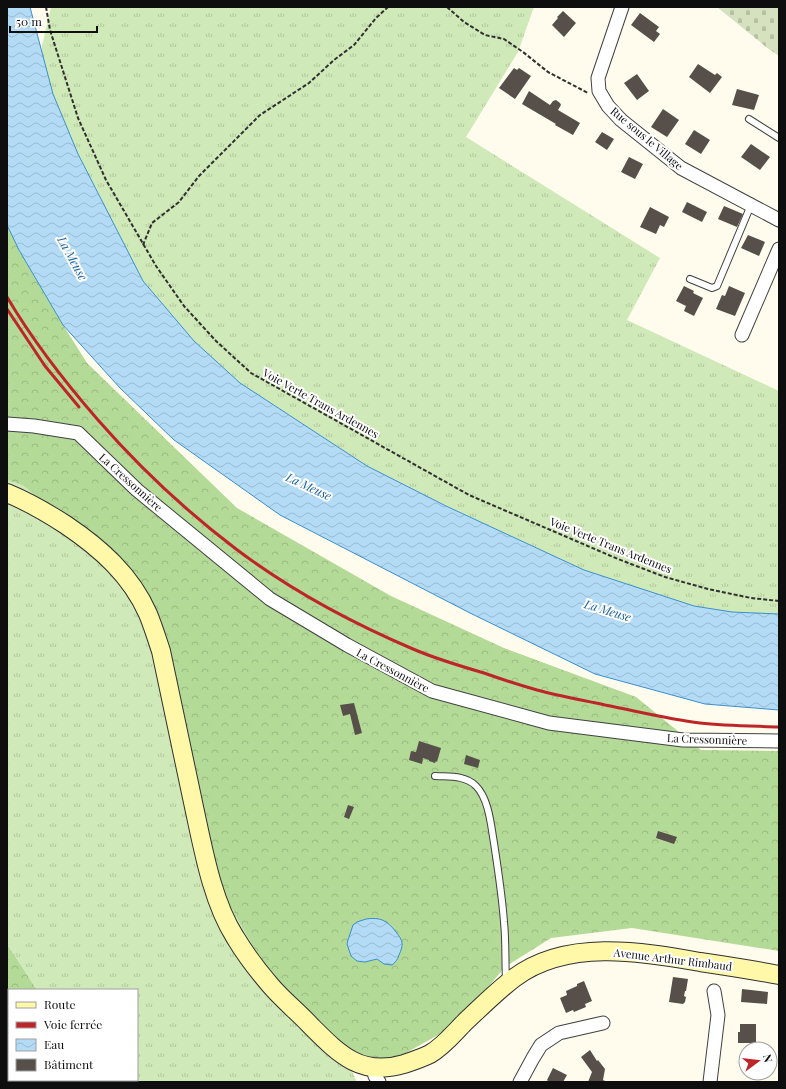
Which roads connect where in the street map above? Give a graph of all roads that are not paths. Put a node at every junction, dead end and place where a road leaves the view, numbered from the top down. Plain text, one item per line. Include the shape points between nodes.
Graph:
1 (622, 7) edge
2 (749, 119) dead end
3 (779, 138) edge
4 (751, 205) junction
5 (779, 220) edge
6 (779, 249) edge
7 (690, 278) dead end
8 (742, 335) dead end
9 (7, 424) edge
10 (7, 493) edge
11 (779, 741) edge
12 (435, 776) dead end
13 (779, 975) edge
14 (506, 985) junction
15 (714, 991) dead end
16 (603, 1023) dead end
17 (376, 1075) edge
18 (520, 1082) edge
19 (710, 1082) edge

1 - 4 street, Rue sous le Village via 598,78 598,91 621,120 681,168
2 - 3 lane
4 - 5 street, Rue sous le Village
4 - 7 lane via 717,286 712,288
6 - 8 street
9 - 11 street, La Cressonnière via 78,433 137,490 270,599 432,691 549,722 683,740
10 - 17 street, Avenue Arthur Rimbaud via 43,510 97,547 125,576 137,594 154,628 161,651 211,878 225,917 234,935 270,985 343,1056
12 - 14 lane via 470,781 483,797 489,814 505,923
13 - 14 street, Avenue Arthur Rimbaud via 674,957 601,951 554,958 535,966
14 - 17 street, Avenue Arthur Rimbaud via 444,1044 430,1054
15 - 19 street via 718,1015
16 - 18 street via 559,1033 542,1045

